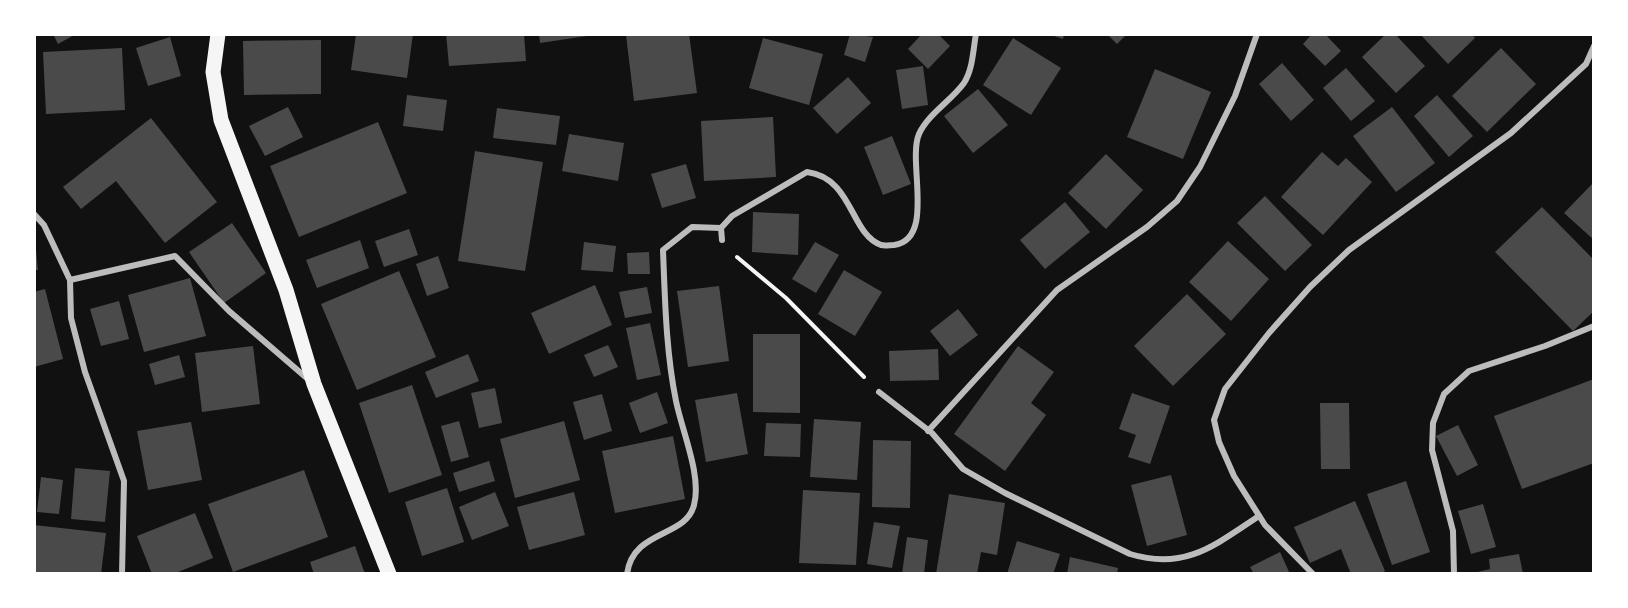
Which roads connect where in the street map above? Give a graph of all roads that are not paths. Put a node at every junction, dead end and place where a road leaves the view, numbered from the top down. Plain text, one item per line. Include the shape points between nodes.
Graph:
1 (218, 34) edge
2 (976, 34) edge
3 (1257, 34) edge
4 (1593, 46) edge
5 (34, 214) edge
6 (721, 228) junction
7 (723, 240) road end
8 (70, 280) junction
9 (1593, 326) edge
10 (314, 384) junction
11 (879, 392) road end
12 (928, 431) junction
13 (1259, 516) junction
14 (122, 573) edge
15 (388, 573) edge
16 (627, 573) edge
17 (1313, 573) edge
18 (1454, 573) edge

1 - 10 main road via 213,72 221,120 286,290
2 - 6 street via 965,81 919,134 915,152 918,219 913,234 901,244 883,246 871,240 832,181 819,173 807,172 732,216
3 - 12 street via 1235,96 1200,167 1177,201 1147,227 1057,290
4 - 13 street via 1586,64 1511,133 1349,250 1303,295 1225,389 1214,420 1219,442
5 - 8 street via 44,225
6 - 7 street
6 - 16 street via 692,227 663,250 666,334 675,401 696,488 694,507 686,518 638,546 628,562
8 - 10 street via 175,256 230,311
8 - 14 street via 71,318 85,372 124,482
9 - 18 street via 1469,371 1444,394 1433,423 1432,450 1453,531
10 - 15 main road
11 - 12 street
12 - 13 street via 963,469 1057,519 1150,560 1170,561 1199,552
13 - 17 street

